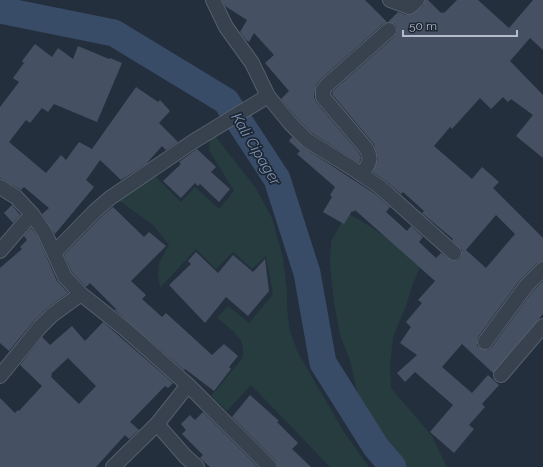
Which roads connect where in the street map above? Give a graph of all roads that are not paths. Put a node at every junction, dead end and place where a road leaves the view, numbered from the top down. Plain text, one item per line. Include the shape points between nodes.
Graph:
1 (213, 0) edge
2 (390, 0) edge
3 (417, 0) edge
4 (389, 30) dead end
5 (268, 96) junction
6 (362, 175) junction
7 (0, 188) edge
8 (32, 214) junction
9 (0, 251) edge
10 (54, 253) junction
11 (454, 253) dead end
12 (543, 269) edge
13 (80, 294) junction
14 (543, 326) edge
15 (485, 342) dead end
16 (501, 375) dead end
17 (0, 376) edge
18 (188, 385) junction
19 (157, 424) junction
20 (113, 467) edge
21 (197, 467) edge
22 (270, 467) edge

1 - 5 street via 226,27 252,63
2 - 3 street via 408,7
4 - 6 street via 327,85 322,94 370,154 370,161
5 - 6 street via 307,140
5 - 10 street via 210,131 110,198
6 - 11 street
7 - 8 street via 16,197
8 - 9 street
8 - 10 street
10 - 13 street via 65,277
12 - 15 street via 526,286
13 - 17 street via 44,323
13 - 18 street via 125,329
14 - 16 street
18 - 19 street
18 - 22 street
19 - 20 street
19 - 21 street

